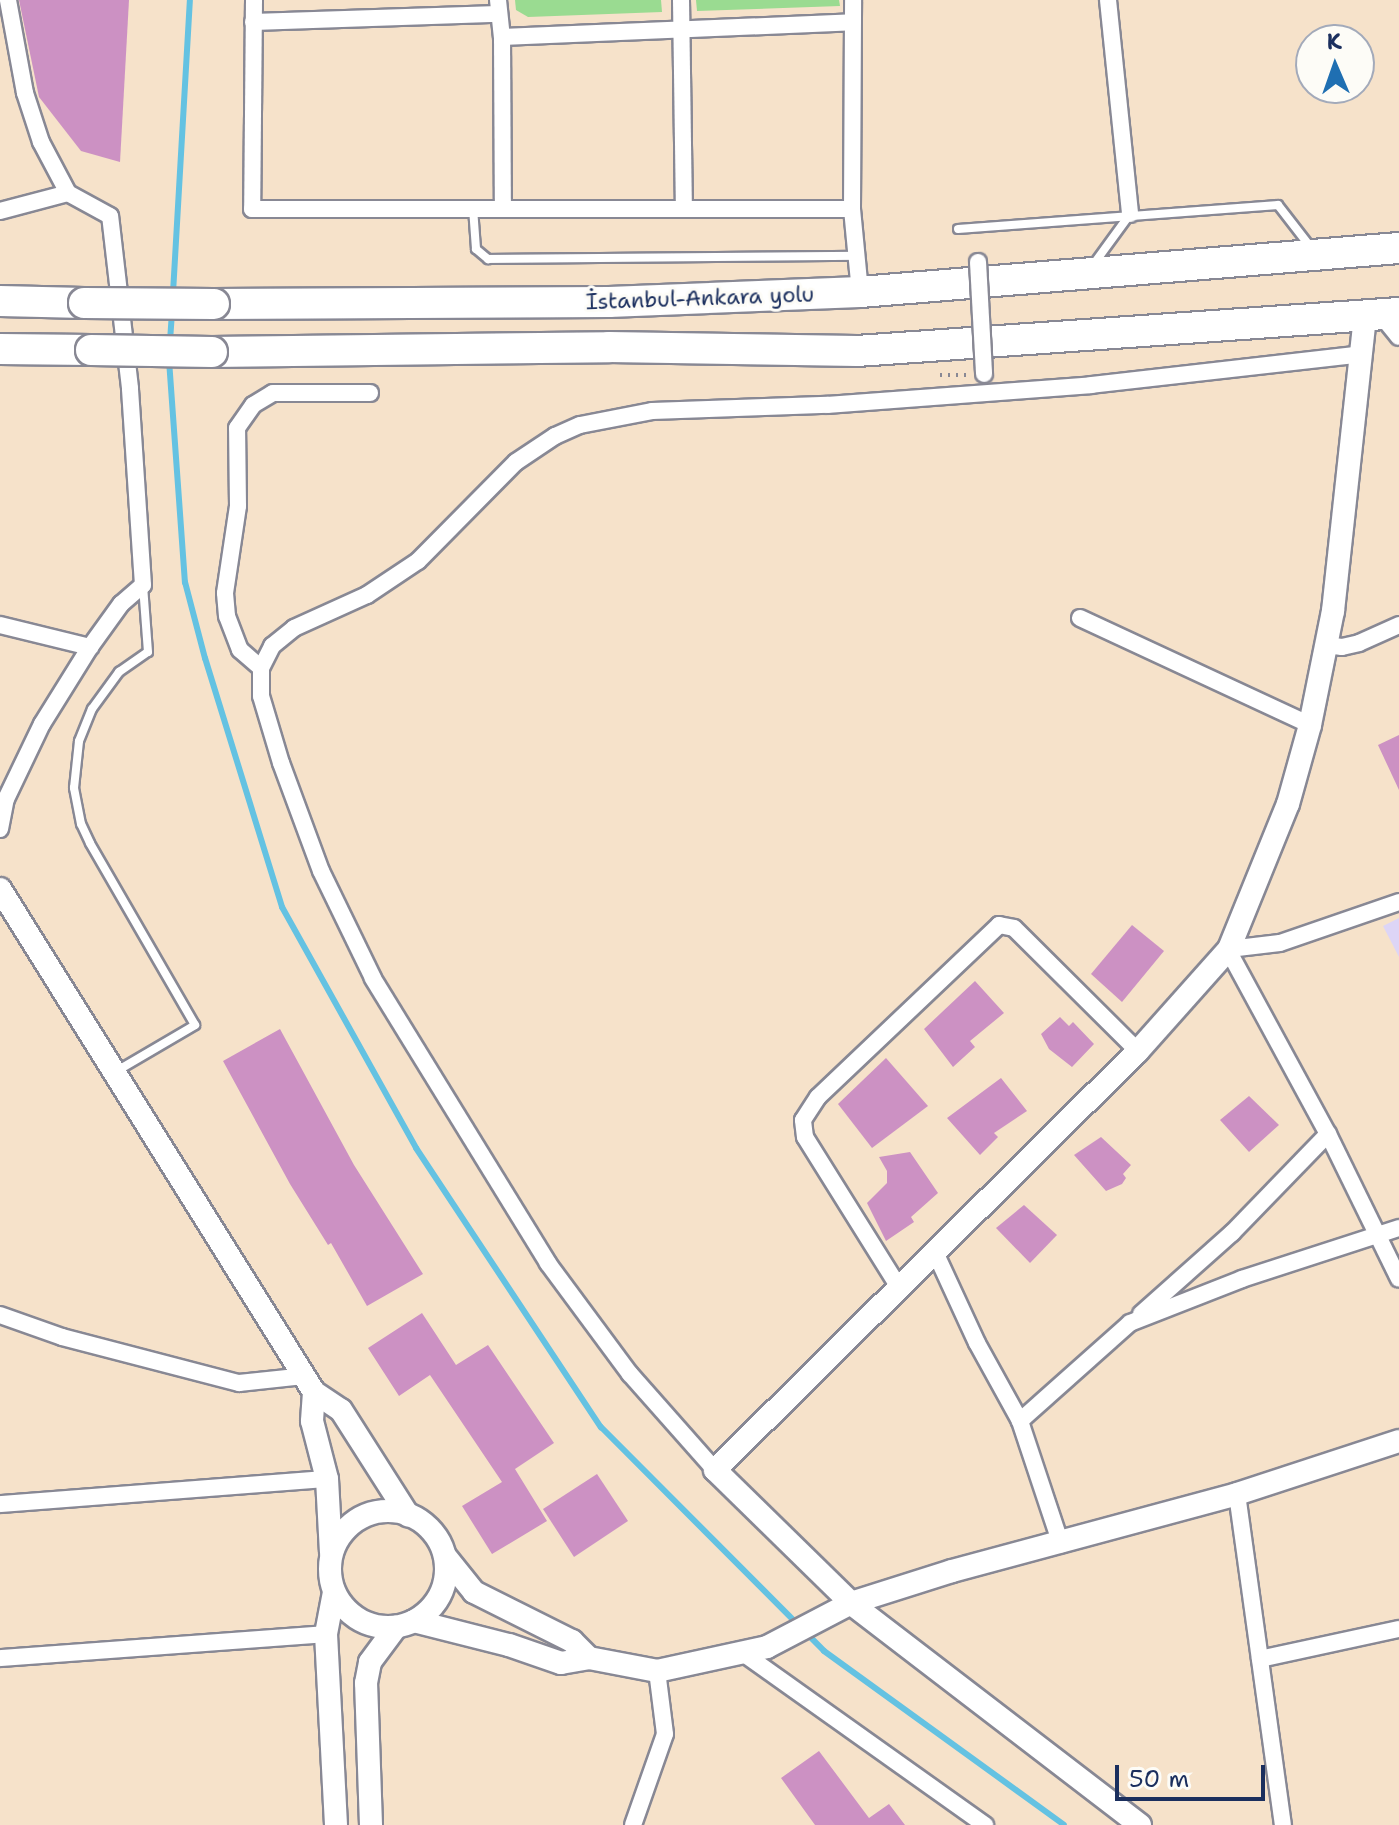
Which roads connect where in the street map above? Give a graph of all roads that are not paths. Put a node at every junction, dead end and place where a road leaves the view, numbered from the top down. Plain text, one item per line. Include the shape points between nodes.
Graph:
1 (8, 0) edge
2 (254, 0) edge
3 (681, 0) edge
4 (853, 0) edge
5 (1108, 0) edge
6 (498, 7) edge
7 (253, 22) junction
8 (853, 22) junction
9 (682, 28) junction
10 (502, 37) junction
11 (68, 193) junction
12 (503, 206) junction
13 (473, 207) junction
14 (684, 207) junction
15 (852, 209) junction
16 (0, 211) edge
17 (1130, 214) junction
18 (958, 229) dead end
19 (1399, 248) edge
20 (857, 256) junction
21 (1317, 257) junction
22 (978, 262) dead end
23 (1087, 275) junction
24 (860, 292) junction
25 (0, 301) edge
26 (1386, 320) edge
27 (0, 349) edge
28 (1362, 354) junction
29 (984, 374) road end
30 (370, 393) dead end
31 (143, 585) junction
32 (1080, 618) dead end
33 (0, 625) edge
34 (1399, 625) edge
35 (1326, 645) junction
36 (90, 647) junction
37 (261, 668) junction
38 (1310, 725) junction
39 (0, 829) edge
40 (0, 888) edge
41 (1399, 902) edge
42 (1228, 950) junction
43 (1138, 1051) junction
44 (115, 1072) junction
45 (1328, 1134) junction
46 (1399, 1228) edge
47 (1378, 1237) junction
48 (935, 1252) junction
49 (1399, 1279) edge
50 (900, 1289) junction
51 (0, 1315) edge
52 (1130, 1323) junction
53 (309, 1384) junction
54 (1020, 1421) junction
55 (1399, 1441) edge
56 (715, 1470) junction
57 (327, 1479) junction
58 (1237, 1494) junction
59 (0, 1504) edge
60 (408, 1515) junction
61 (1061, 1544) junction
62 (331, 1555) junction
63 (445, 1556) junction
64 (334, 1592) junction
65 (851, 1603) junction
66 (405, 1624) junction
67 (1399, 1629) edge
68 (326, 1634) junction
69 (743, 1653) junction
70 (0, 1658) edge
71 (589, 1658) junction
72 (1260, 1659) junction
73 (657, 1671) junction
74 (336, 1825) edge
75 (371, 1825) edge
76 (633, 1825) edge
77 (985, 1825) edge
78 (1140, 1825) edge
79 (1283, 1825) edge

1 - 11 street via 25,93 41,142
2 - 7 street
3 - 9 street
4 - 8 street
5 - 17 street
6 - 7 street
6 - 10 street
7 - 13 street via 252,209
8 - 9 street
8 - 15 street
9 - 10 street
9 - 14 street
10 - 12 street
11 - 16 street
11 - 31 street via 110,216 130,388
12 - 13 street
12 - 14 street
13 - 20 lane via 476,249 488,259
14 - 15 street
15 - 20 street
17 - 18 lane
17 - 21 lane via 1278,205
17 - 23 lane
19 - 21 highway, İstanbul-Ankara yolu
20 - 24 street
21 - 23 highway, İstanbul-Ankara yolu
22 - 29 street, bridge
23 - 24 highway, İstanbul-Ankara yolu
24 - 25 highway, İstanbul-Ankara yolu, bridge via 609,302
26 - 27 highway, İstanbul-Ankara yolu, bridge via 857,351
26 - 28 street
28 - 35 street
28 - 37 street via 1091,385 828,405 652,411 580,425 516,462 418,561 367,595 294,628 272,646
30 - 37 street via 273,393 246,412 237,428 238,506 225,593 227,616 240,650
31 - 36 street via 121,604
31 - 44 lane via 148,652 119,672 92,709 79,741 74,788 90,843 195,1025
32 - 38 street
33 - 36 street
34 - 35 street via 1359,643
35 - 38 street
36 - 39 street via 42,724 6,799
37 - 56 street via 261,696 281,763 321,871 373,978 548,1263 630,1374
38 - 42 street via 1283,818
40 - 44 street
41 - 42 street via 1280,943
42 - 43 street
42 - 45 street
43 - 48 street
43 - 50 street via 1014,928 999,925 818,1097 803,1120 805,1137
44 - 53 street
45 - 47 street
45 - 52 street via 1232,1233
46 - 47 street
47 - 49 street
47 - 52 street via 1242,1279
48 - 50 street
48 - 54 street
50 - 56 street
51 - 53 street via 229,1381
52 - 54 street
53 - 57 street
53 - 60 street via 341,1410
54 - 61 street
55 - 58 street
56 - 65 street
57 - 59 street
57 - 62 street
58 - 61 street
58 - 72 street
60 - 62 street via 369,1514 339,1537
60 - 63 street via 425,1524
61 - 65 street
62 - 64 street
63 - 66 street via 440,1594 430,1610
63 - 71 street via 474,1592 572,1641
64 - 66 street via 359,1620 377,1626
64 - 68 street
65 - 69 street via 767,1647
65 - 78 street
66 - 71 street via 509,1645 561,1663
66 - 75 street via 370,1662 366,1683
67 - 72 street
68 - 70 street
68 - 74 street
69 - 73 street
69 - 77 street
71 - 73 street
72 - 79 street
73 - 76 street via 665,1734

